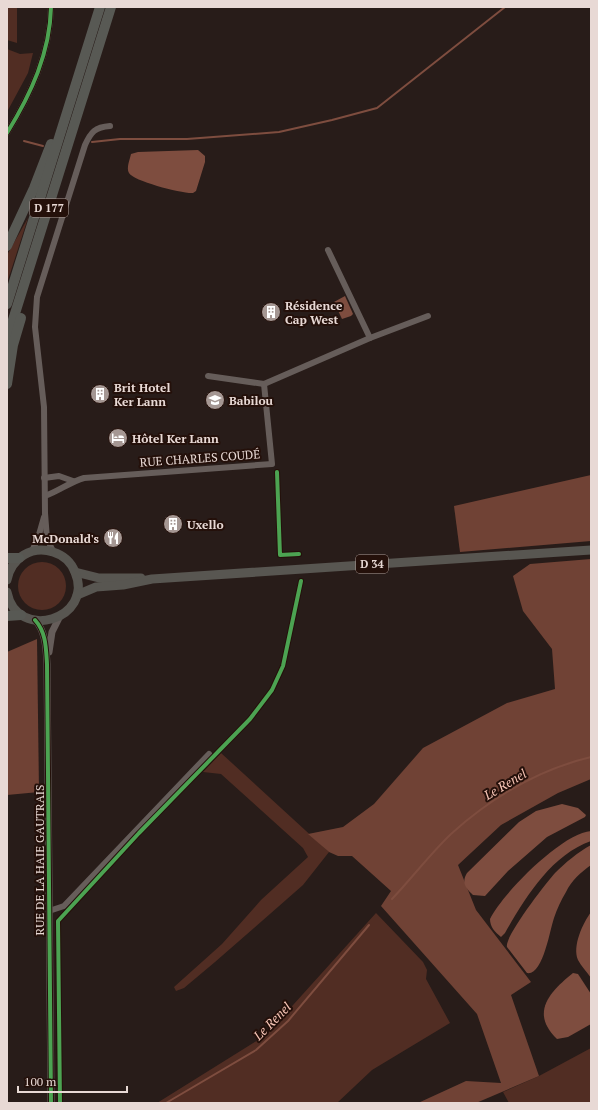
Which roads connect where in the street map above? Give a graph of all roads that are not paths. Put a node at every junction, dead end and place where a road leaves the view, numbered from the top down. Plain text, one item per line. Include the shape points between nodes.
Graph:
1 (51, 7) edge
2 (100, 7) edge
3 (112, 7) edge
4 (87, 50) junction
5 (90, 76) junction
6 (110, 126) dead end
7 (7, 133) edge
8 (7, 246) edge
9 (328, 250) dead end
10 (7, 304) edge
11 (428, 316) dead end
12 (370, 338) junction
13 (7, 339) edge
14 (208, 376) dead end
15 (7, 384) edge
16 (264, 384) junction
17 (44, 478) junction
18 (73, 481) junction
19 (45, 496) junction
20 (45, 513) junction
21 (591, 550) edge
22 (32, 551) junction
23 (53, 551) junction
24 (7, 558) edge
25 (19, 558) junction
26 (9, 570) edge
27 (75, 572) junction
28 (152, 579) junction
29 (7, 580) edge
30 (7, 594) edge
31 (77, 595) junction
32 (22, 615) junction
33 (7, 616) edge
34 (60, 616) junction
35 (35, 620) junction
36 (47, 664) junction
37 (209, 754) dead end
38 (49, 911) junction
39 (51, 1103) edge

1 - 7 street via 46,46 38,74
2 - 4 highway, D 177
3 - 5 highway, D 177
4 - 8 highway via 34,188
4 - 10 highway, D 177
5 - 13 highway, D 177
5 - 15 highway via 19,325
6 - 17 street via 96,129 87,140 39,290 35,327 44,407
9 - 12 street
11 - 12 street
12 - 16 street
14 - 16 street
16 - 18 street, RUE CHARLES COUDÉ via 272,464 84,478
17 - 18 street, RUE CHARLES COUDÉ via 59,476
17 - 19 street
18 - 19 street, RUE CHARLES COUDÉ via 62,490
19 - 20 street
20 - 22 street
20 - 23 street via 47,539
21 - 28 main road, D 34
22 - 23 main road
22 - 25 main road
23 - 27 main road via 66,559
24 - 25 highway
25 - 26 main road
26 - 29 main road
27 - 28 main road, D 34 via 98,578
27 - 31 main road
28 - 31 main road, D 34 via 96,587
30 - 32 main road via 14,608
31 - 34 main road via 72,605
32 - 33 highway
32 - 35 main road
34 - 35 main road via 45,621
34 - 36 street, RUE DE LA HAIE GAUTRAIS via 52,632
35 - 36 street, RUE DE LA HAIE GAUTRAIS via 45,638
36 - 38 street, RUE DE LA HAIE GAUTRAIS
37 - 38 street via 64,906
38 - 39 street, RUE DE LA HAIE GAUTRAIS

